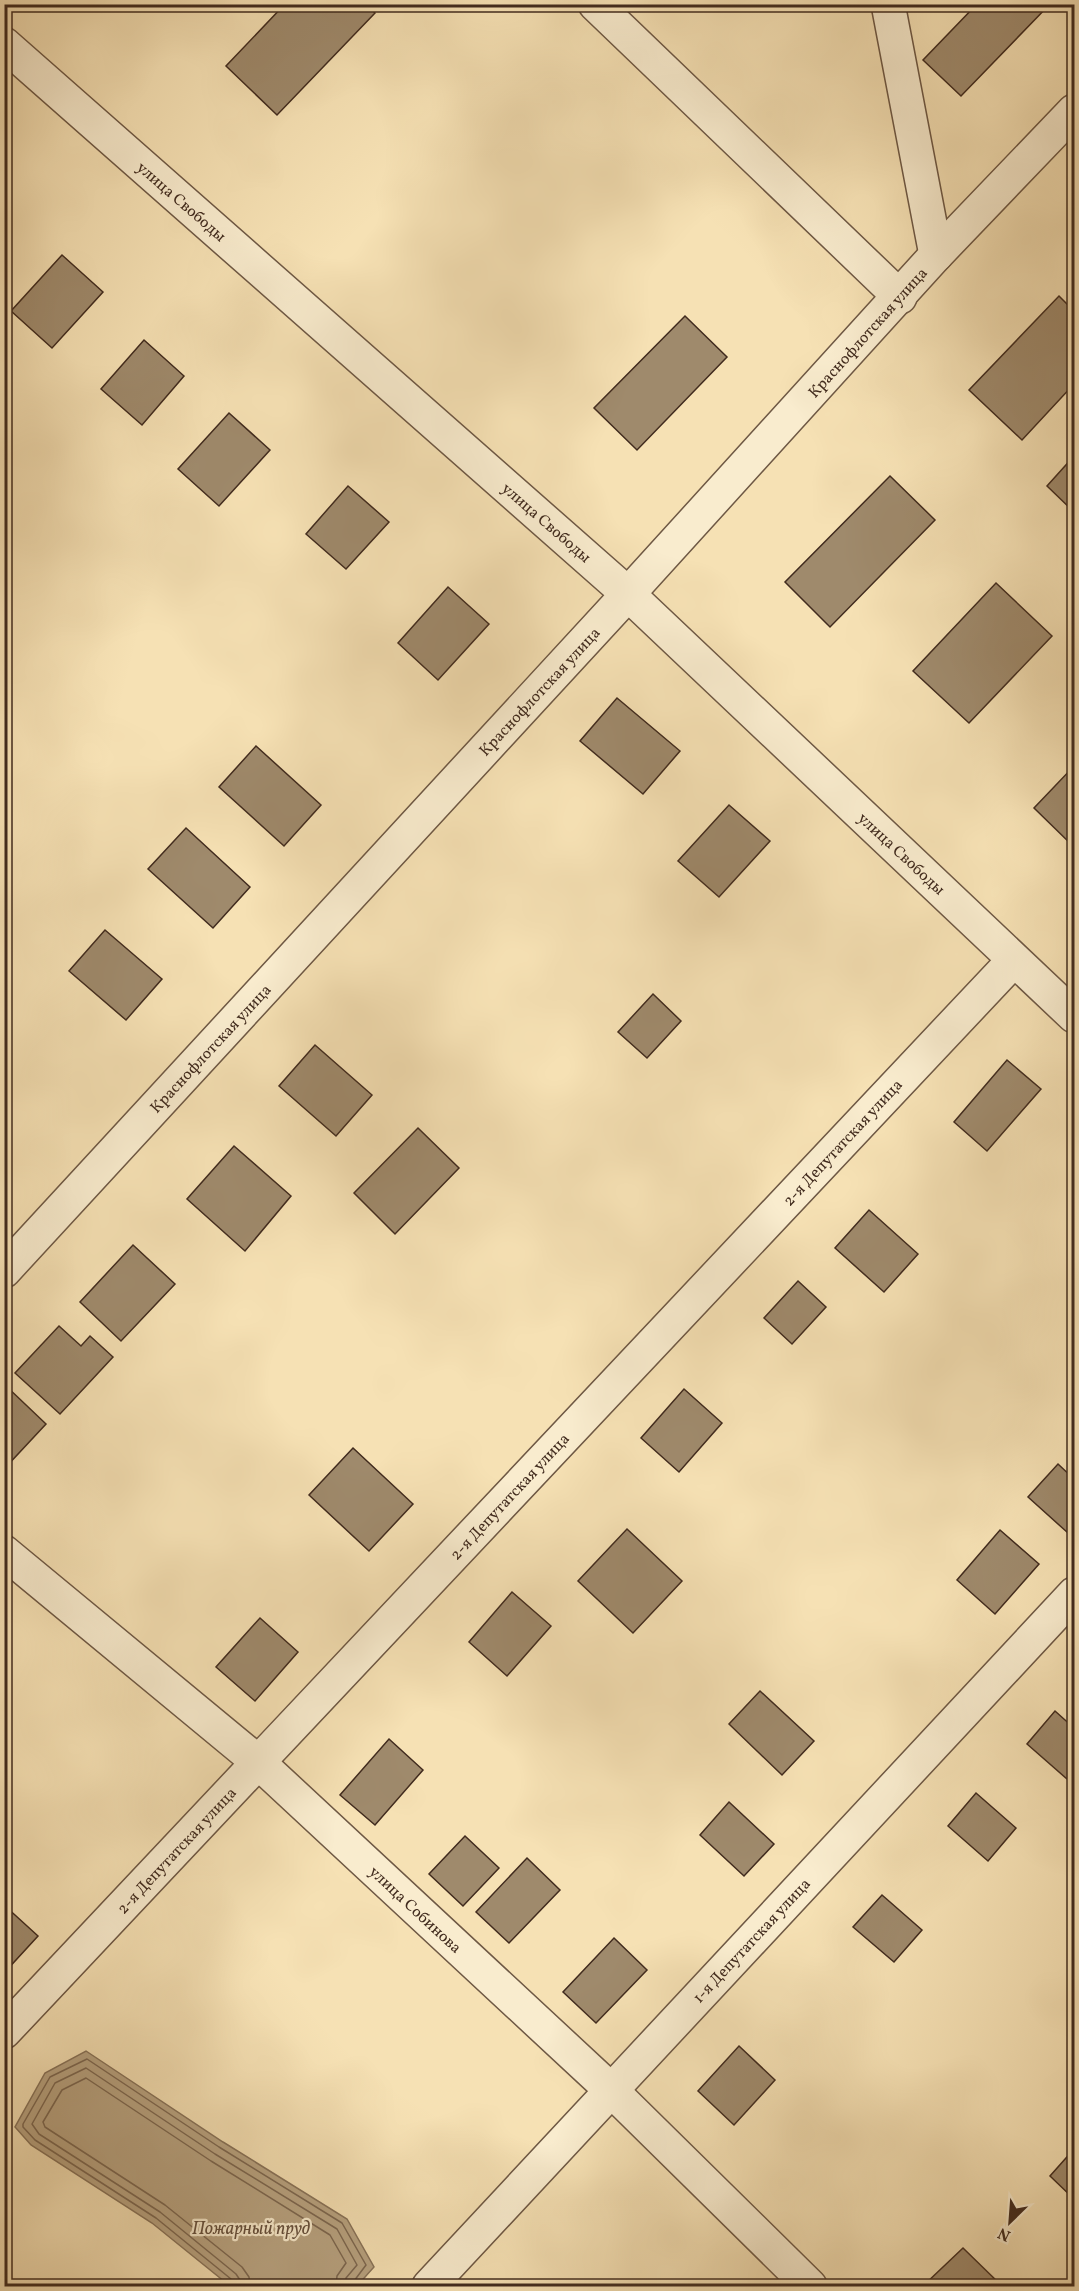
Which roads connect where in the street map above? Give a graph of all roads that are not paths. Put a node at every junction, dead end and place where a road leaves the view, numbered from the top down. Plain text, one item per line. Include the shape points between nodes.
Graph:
1 (595, 4) edge
2 (888, 4) edge
3 (4, 44) edge
4 (1074, 111) edge
5 (936, 255) junction
6 (900, 297) junction
7 (628, 594) junction
8 (1014, 960) junction
9 (1074, 1016) edge
10 (4, 1271) edge
11 (4, 1552) edge
12 (1074, 1594) edge
13 (258, 1762) junction
14 (4, 2032) edge
15 (611, 2090) junction
16 (429, 2286) edge
17 (810, 2286) edge

1 - 6 street
2 - 5 street
3 - 7 street, улица Свободы
4 - 5 street, Краснофлотская улица
5 - 6 street, Краснофлотская улица
6 - 7 street, Краснофлотская улица
7 - 8 street, улица Свободы
7 - 10 street, Краснофлотская улица
8 - 9 street, улица Свободы
8 - 13 street, 2-я Депутатская улица
11 - 13 street, улица Собинова
12 - 15 street, 1-я Депутатская улица
13 - 14 street, 2-я Депутатская улица
13 - 15 street, улица Собинова
15 - 16 street, 1-я Депутатская улица
15 - 17 street, улица Собинова

